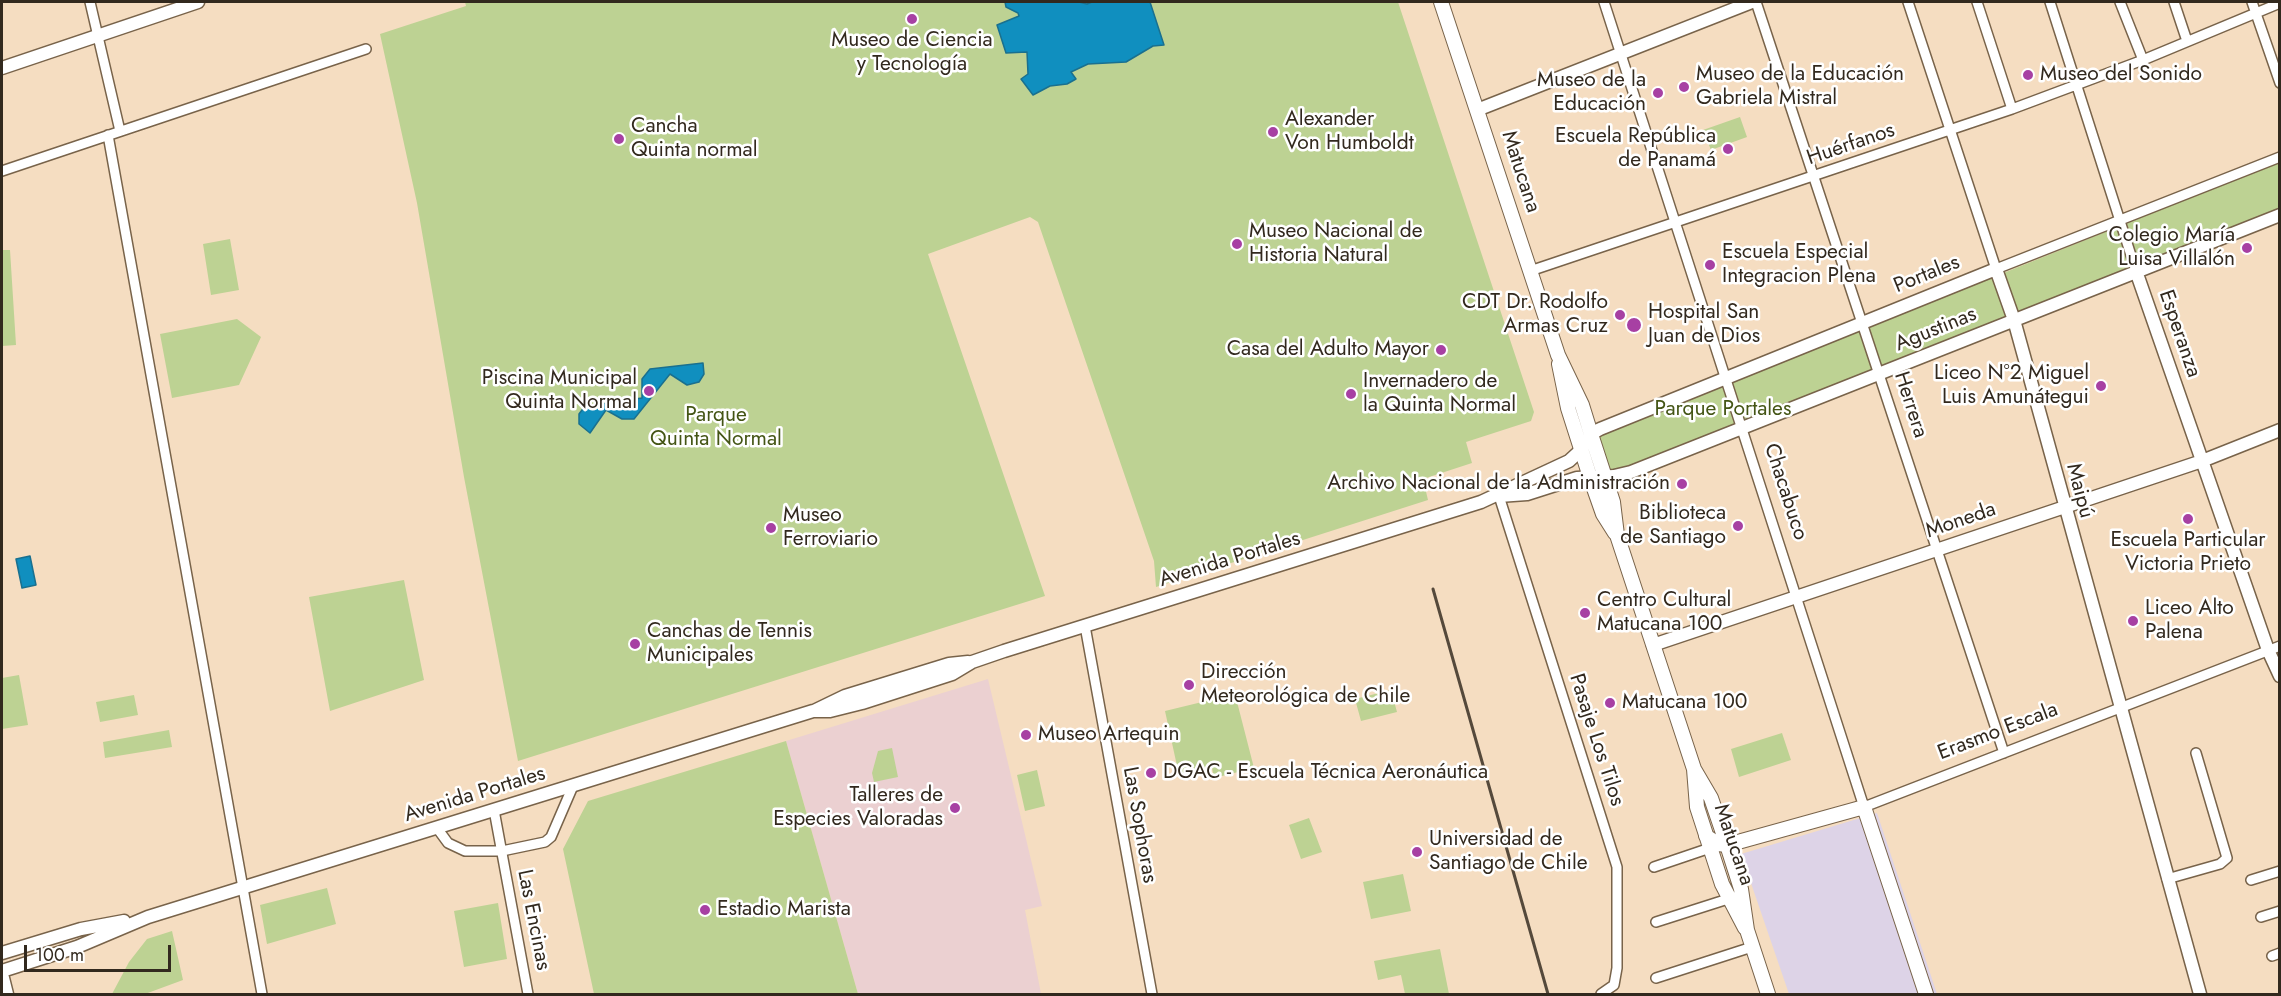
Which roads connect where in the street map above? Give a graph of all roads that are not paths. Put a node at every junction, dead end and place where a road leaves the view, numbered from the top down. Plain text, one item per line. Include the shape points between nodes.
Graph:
1 (90, 2) edge
2 (198, 2) edge
3 (1441, 2) edge
4 (1604, 2) edge
5 (1752, 2) edge
6 (1756, 2) edge
7 (1908, 2) edge
8 (1977, 2) edge
9 (2050, 2) edge
10 (2120, 2) edge
11 (2174, 2) edge
12 (2252, 2) edge
13 (2280, 3) edge
14 (2256, 13) junction
15 (97, 36) junction
16 (2187, 41) junction
17 (366, 49) dead end
18 (1620, 53) junction
19 (2144, 60) junction
20 (2, 68) edge
21 (2280, 83) edge
22 (2078, 85) junction
23 (2012, 109) junction
24 (1477, 110) junction
25 (1950, 130) junction
26 (120, 131) junction
27 (108, 135) junction
28 (2280, 157) edge
29 (2, 171) edge
30 (1814, 176) junction
31 (2280, 215) edge
32 (2119, 221) junction
33 (1674, 223) junction
34 (1996, 269) junction
35 (2136, 271) junction
36 (1530, 272) junction
37 (2014, 320) junction
38 (1862, 322) junction
39 (1558, 355) junction
40 (1881, 374) junction
41 (1727, 377) junction
42 (1743, 429) junction
43 (2280, 430) edge
44 (1592, 434) junction
45 (1581, 450) junction
46 (2202, 461) junction
47 (1590, 477) junction
48 (1605, 477) junction
49 (1499, 496) junction
50 (2063, 507) junction
51 (1617, 535) junction
52 (1938, 549) junction
53 (1796, 596) junction
54 (1085, 627) junction
55 (1653, 645) junction
56 (2274, 648) edge
57 (2280, 676) edge
58 (2120, 707) junction
59 (2004, 753) junction
60 (2196, 753) dead end
61 (1694, 769) junction
62 (573, 786) junction
63 (1864, 807) junction
64 (494, 810) junction
65 (436, 828) junction
66 (1708, 842) junction
67 (1727, 845) junction
68 (502, 851) junction
69 (1654, 867) dead end
70 (2280, 871) edge
71 (2168, 879) junction
72 (2251, 880) dead end
73 (243, 887) junction
74 (1728, 899) junction
75 (2280, 911) edge
76 (148, 916) junction
77 (2261, 917) dead end
78 (1656, 922) dead end
79 (1747, 930) junction
80 (1752, 947) junction
81 (2, 953) edge
82 (2, 973) edge
83 (1656, 978) dead end
84 (7, 994) edge
85 (262, 994) edge
86 (528, 994) edge
87 (1152, 994) edge
88 (1601, 994) edge
89 (1768, 994) edge
90 (1926, 994) edge
91 (2200, 994) edge

1 - 15 street
2 - 15 street
3 - 24 main road, Matucana
4 - 18 street, Chacabuco
5 - 18 street
6 - 30 street, Herrera
7 - 25 street, Maipú
8 - 23 street
9 - 22 street, Esperanza
10 - 19 street
11 - 16 street
12 - 14 street
13 - 14 street, Huérfanos
14 - 16 street, Huérfanos
14 - 21 street
15 - 20 street
15 - 26 street
16 - 19 street, Huérfanos
17 - 26 street
18 - 24 street
18 - 33 street, Chacabuco
19 - 22 street, Huérfanos
22 - 23 street, Huérfanos
22 - 32 street, Esperanza
23 - 25 street, Huérfanos
24 - 36 main road, Matucana
25 - 30 street, Huérfanos
25 - 34 street, Maipú
26 - 27 street
27 - 29 street
27 - 73 street
28 - 32 street, Portales
30 - 33 street, Huérfanos
30 - 38 street, Herrera
31 - 35 street, Agustinas
32 - 34 street, Portales
32 - 35 street, Esperanza
33 - 36 street, Huérfanos
33 - 41 street, Chacabuco
34 - 37 street, Maipú
34 - 38 street, Portales
35 - 37 street, Agustinas
35 - 46 street, Esperanza
36 - 39 main road, Matucana
37 - 40 street, Agustinas
37 - 50 street, Maipú
38 - 40 street, Herrera
38 - 41 street, Portales
39 - 44 main road, Matucana
39 - 45 main road, Matucana via 1564,396
40 - 42 street, Agustinas
40 - 52 street, Herrera
41 - 42 street, Chacabuco
41 - 44 street, Portales
42 - 48 street, Agustinas via 1623,474
42 - 53 street, Chacabuco
43 - 46 street, Moneda
44 - 45 street, Avenida Portales
44 - 48 main road, Matucana
45 - 47 main road, Matucana
45 - 49 street, Avenida Portales
46 - 50 street, Moneda
46 - 56 street, Esperanza
47 - 48 street, Avenida Portales
47 - 49 street, Avenida Portales via 1527,494
47 - 51 main road, Matucana via 1603,514
48 - 51 main road, Matucana
49 - 54 street, Avenida Portales
49 - 88 street, Pasaje Los Tilos via 1617,867 1617,968 1614,985
50 - 52 street, Moneda
50 - 58 street, Maipú
51 - 55 main road, Matucana
52 - 53 street, Moneda
52 - 59 street, Herrera
53 - 55 street, Moneda
53 - 63 street, Chacabuco
54 - 62 street, Avenida Portales via 972,662 951,674 855,705 813,711
54 - 87 street, Las Sophoras
55 - 61 main road, Matucana
56 - 57 street, Esperanza
56 - 58 street, Erasmo Escala
58 - 59 street, Erasmo Escala
58 - 71 street, Maipú
59 - 63 street, Erasmo Escala
60 - 71 street via 2227,858 2220,864
61 - 66 main road, Matucana via 1695,798
61 - 67 main road, Matucana via 1711,798
62 - 64 street, Avenida Portales
62 - 68 street, Las Encinas via 548,840
63 - 67 main road, Erasmo Escala
63 - 90 main road, Chacabuco
64 - 65 street, Avenida Portales
64 - 68 street, Las Encinas
65 - 68 street, Las Encinas via 456,848
65 - 73 street, Avenida Portales
66 - 67 main road
66 - 69 street
66 - 74 main road, Matucana
67 - 79 main road, Matucana via 1741,890
68 - 86 street, Las Encinas
70 - 72 street
71 - 91 street, Maipú
73 - 76 street, Avenida Portales
73 - 85 street
74 - 78 street
74 - 79 main road, Matucana
75 - 77 street
76 - 81 street, Avenida Portales via 81,929
76 - 82 street, Avenida Portales via 77,947
79 - 80 main road, Matucana
80 - 83 street
80 - 89 main road, Matucana
82 - 84 street

